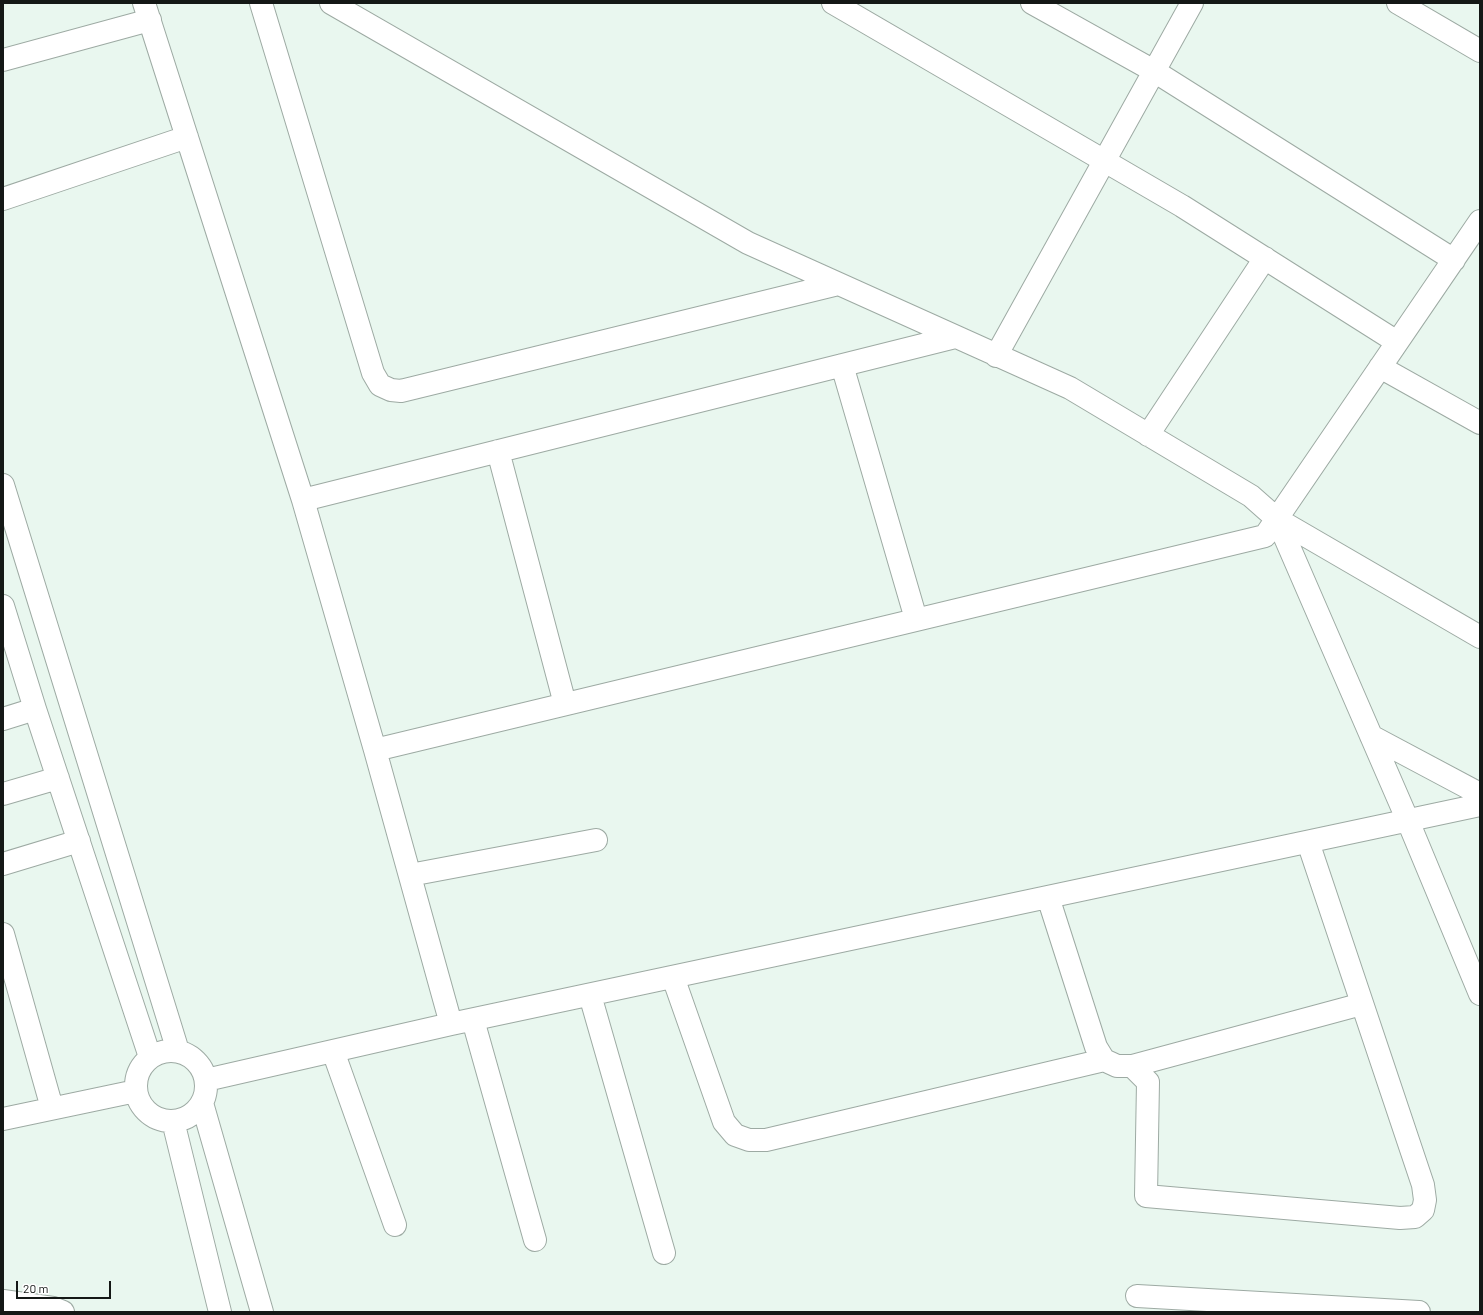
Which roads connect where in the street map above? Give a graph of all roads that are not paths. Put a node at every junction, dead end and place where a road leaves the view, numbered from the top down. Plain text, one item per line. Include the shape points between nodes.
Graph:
1 (261, 3) edge
2 (331, 3) edge
3 (833, 3) edge
4 (1032, 3) edge
5 (1192, 3) edge
6 (1398, 3) edge
7 (147, 12) edge
8 (1480, 51) edge
9 (3, 60) edge
10 (1154, 71) junction
11 (187, 137) junction
12 (1104, 161) junction
13 (3, 199) edge
14 (1477, 232) edge
15 (1264, 258) junction
16 (1454, 260) junction
17 (838, 284) junction
18 (955, 337) junction
19 (1397, 342) junction
20 (996, 356) junction
21 (842, 365) junction
22 (1380, 367) junction
23 (1480, 423) edge
24 (1148, 435) junction
25 (498, 451) junction
26 (3, 485) edge
27 (303, 500) junction
28 (1277, 519) junction
29 (3, 606) edge
30 (916, 619) junction
31 (1480, 637) edge
32 (565, 704) junction
33 (35, 709) junction
34 (3, 719) edge
35 (1371, 736) junction
36 (375, 750) junction
37 (58, 778) junction
38 (3, 794) edge
39 (1480, 794) edge
40 (1480, 805) edge
41 (1408, 821) junction
42 (596, 840) dead end
43 (79, 841) junction
44 (1308, 842) junction
45 (3, 864) edge
46 (410, 875) junction
47 (1048, 897) junction
48 (3, 934) edge
49 (674, 977) junction
50 (1480, 994) edge
51 (590, 995) junction
52 (1362, 1004) junction
53 (473, 1020) junction
54 (451, 1024) junction
55 (178, 1051) junction
56 (333, 1051) junction
57 (150, 1057) junction
58 (1104, 1060) junction
59 (1132, 1066) junction
60 (206, 1080) junction
61 (136, 1091) junction
62 (202, 1103) junction
63 (52, 1108) junction
64 (3, 1119) edge
65 (173, 1121) junction
66 (395, 1225) dead end
67 (534, 1240) dead end
68 (664, 1253) dead end
69 (1137, 1296) dead end
70 (3, 1301) edge
71 (63, 1312) edge
72 (220, 1312) edge
73 (262, 1312) edge
74 (1419, 1312) edge

1 - 17 street via 373,374 380,385 401,391
2 - 17 street via 748,244
3 - 12 street
4 - 10 street
5 - 10 street
6 - 8 street
7 - 9 street
7 - 11 street
10 - 12 street
10 - 16 street
11 - 13 street
11 - 27 street
12 - 15 street
12 - 20 street
14 - 16 street
15 - 19 street
15 - 24 street
16 - 19 street
17 - 18 street
18 - 20 street
18 - 21 street
19 - 22 street
20 - 24 street via 1070,388
21 - 25 street
21 - 30 street
22 - 23 street
22 - 28 street
24 - 28 street via 1251,496
25 - 27 street
25 - 32 street
26 - 55 street
27 - 36 street
28 - 30 street via 1265,536
28 - 31 street
28 - 35 street
29 - 33 street
30 - 32 street
32 - 36 street
33 - 34 street
33 - 37 street
35 - 39 street
35 - 41 street
36 - 46 street
37 - 38 street
37 - 43 street
40 - 41 street
41 - 44 street
41 - 50 street
42 - 46 street
43 - 45 street
43 - 57 street
44 - 47 street
44 - 52 street
46 - 54 street
47 - 49 street
47 - 58 street via 1096,1047
48 - 63 street
49 - 51 street
49 - 58 street via 724,1122 735,1135 749,1140 766,1140
51 - 53 street
51 - 68 street
52 - 59 street
52 - 59 street via 1423,1185 1423,1210 1415,1216 1400,1218 1146,1196 1148,1082
53 - 54 street
53 - 67 street
54 - 56 street
55 - 57 street via 159,1053
55 - 60 street via 199,1065
56 - 60 street
56 - 66 street
57 - 61 street via 138,1072 135,1081
58 - 59 street via 1117,1066
60 - 62 street via 206,1092
61 - 63 street
61 - 65 street via 140,1104 148,1114 160,1120
62 - 65 street via 185,1118
62 - 73 street
63 - 64 street
65 - 72 street
69 - 74 street
70 - 71 street via 53,1308

